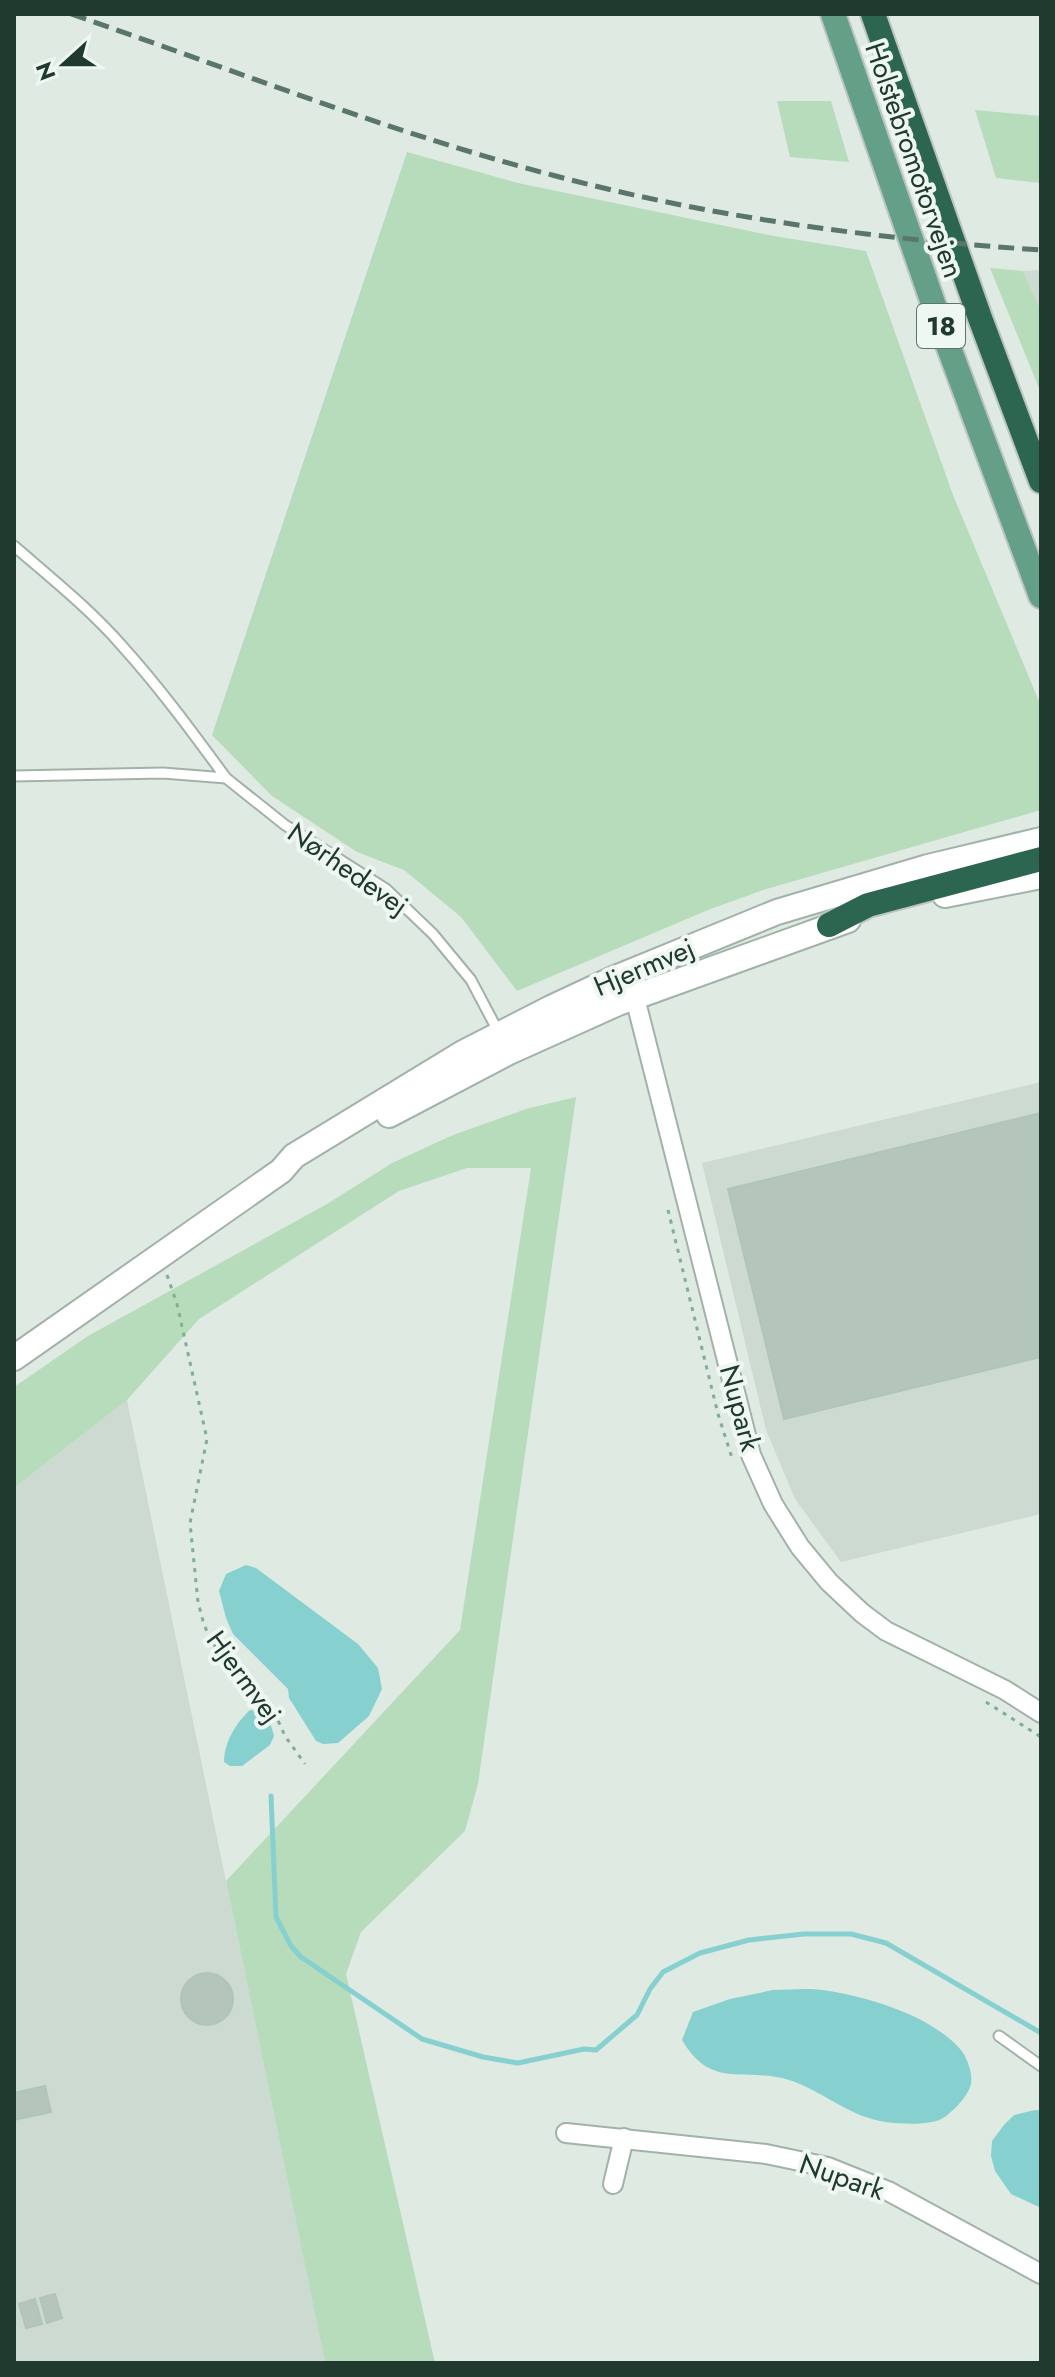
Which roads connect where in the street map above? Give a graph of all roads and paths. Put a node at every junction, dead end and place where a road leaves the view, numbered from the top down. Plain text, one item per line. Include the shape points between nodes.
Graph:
1 (833, 14) edge
2 (873, 14) edge
3 (1041, 481) edge
4 (1005, 500) junction
5 (14, 546) edge
6 (1041, 562) edge
7 (1041, 596) edge
8 (14, 776) edge
9 (226, 778) junction
10 (1041, 840) edge
11 (1041, 859) edge
12 (1041, 876) edge
13 (829, 925) junction
14 (631, 985) junction
15 (504, 1043) junction
16 (666, 1201) dead end
17 (157, 1259) junction
18 (14, 1358) edge
19 (736, 1468) dead end
20 (977, 1697) dead end
21 (1041, 1713) edge
22 (1041, 1737) edge
23 (305, 1764) dead end
24 (999, 2036) dead end
25 (1041, 2066) edge
26 (566, 2133) dead end
27 (624, 2138) junction
28 (613, 2184) dead end
29 (1041, 2274) edge

1 - 4 main road, Holstebromotorvejen / 18
2 - 3 highway, Holstebromotorvejen / 18
4 - 6 main road
4 - 7 main road, Holstebromotorvejen / 18
5 - 9 lane, Nørhedevej via 122,645
8 - 9 lane via 163,773
9 - 15 lane, Nørhedevej via 285,825 386,889 471,980
10 - 14 street, Hjermvej via 777,912
11 - 13 highway via 868,905
12 - 13 street, Hjermvej
13 - 14 street, Hjermvej
14 - 15 street, Hjermvej via 553,1007
14 - 21 street, Nupark via 751,1455 773,1504 819,1571 862,1613 886,1631
15 - 17 street, Hjermvej via 423,1076 319,1140
16 - 19 path
17 - 18 street, Hjermvej
17 - 23 path, Hjermvej via 170,1278 207,1439 190,1523 203,1621 210,1640 271,1710
20 - 22 path
24 - 25 lane
26 - 27 street, Nupark
27 - 28 street
27 - 29 street, Nupark via 766,2154 828,2167 888,2191

